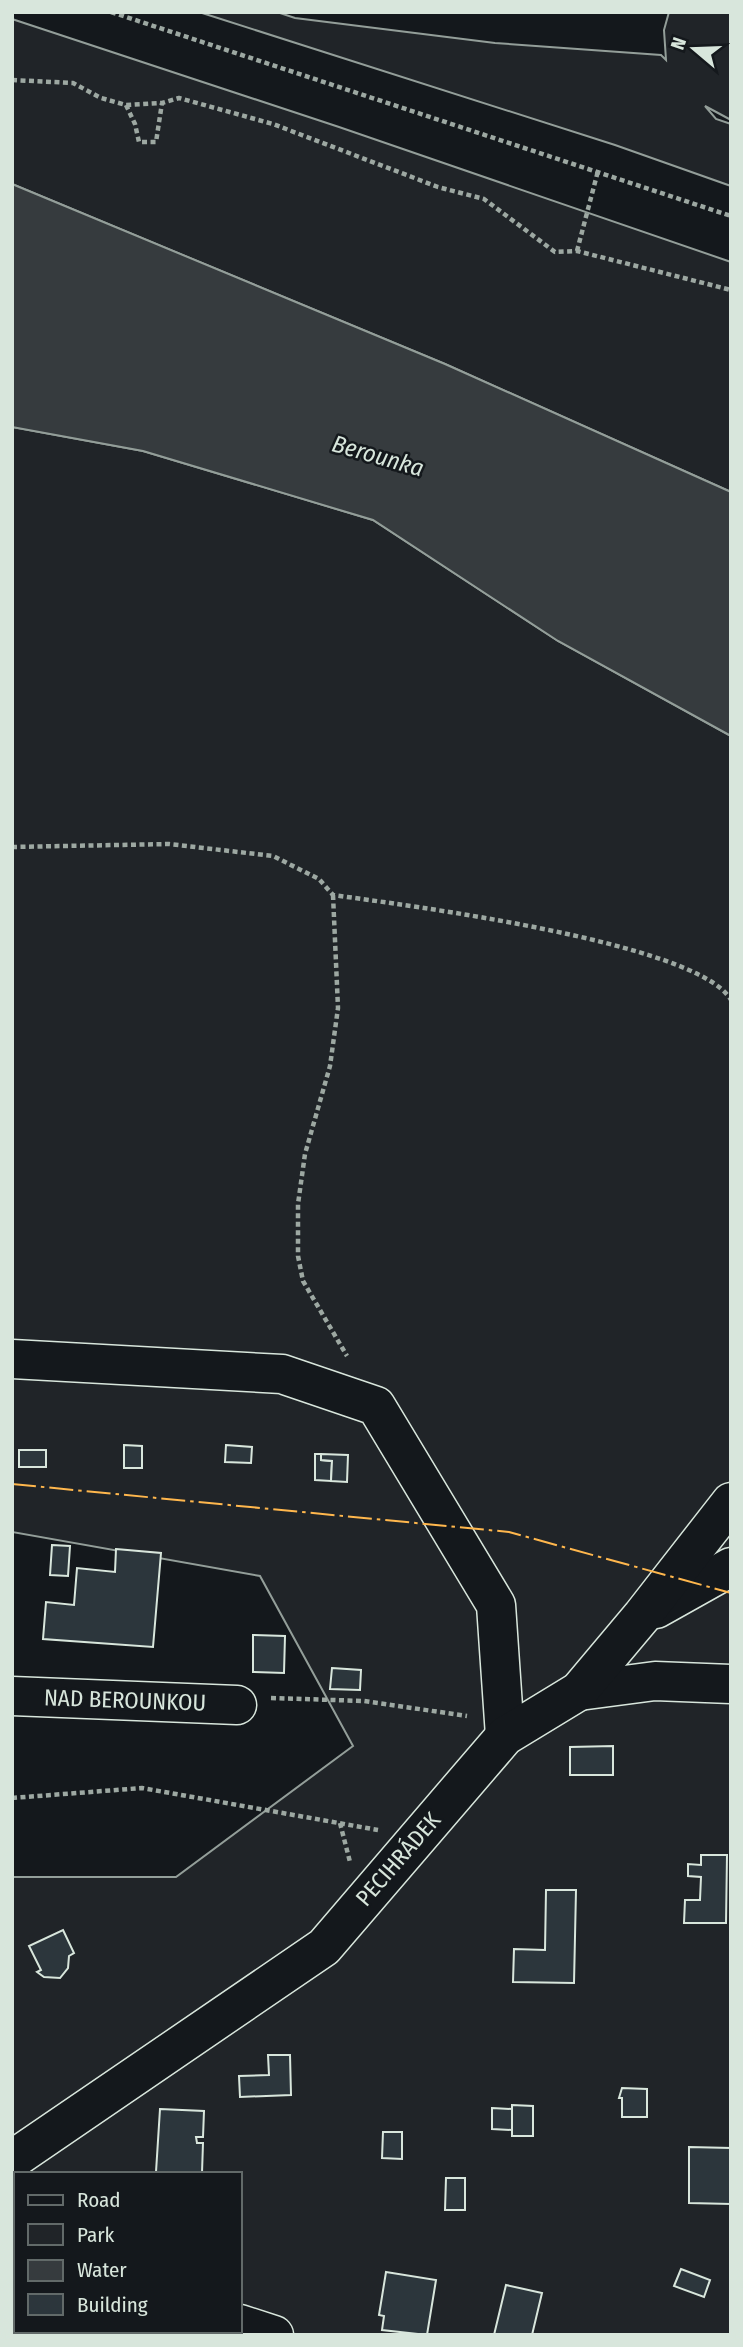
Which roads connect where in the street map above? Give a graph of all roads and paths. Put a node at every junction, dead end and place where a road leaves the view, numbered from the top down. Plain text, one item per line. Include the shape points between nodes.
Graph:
1 (111, 12) edge
2 (12, 80) edge
3 (163, 103) junction
4 (126, 105) junction
5 (598, 171) junction
6 (731, 216) edge
7 (577, 251) junction
8 (731, 290) edge
9 (12, 848) edge
10 (333, 895) junction
11 (731, 1000) edge
12 (12, 1359) edge
13 (376, 1406) junction
14 (731, 1502) edge
15 (731, 1567) edge
16 (642, 1616) junction
17 (731, 1684) edge
18 (579, 1691) junction
19 (12, 1696) edge
20 (237, 1705) joint
21 (505, 1736) junction
22 (12, 1798) edge
23 (417, 1837) junction
24 (12, 2160) edge
25 (242, 2325) edge
26 (274, 2335) edge

1 - 5 path
2 - 4 path via 73,83
3 - 4 path
3 - 4 path via 156,142 139,142
3 - 7 path via 179,98 273,124 438,187 484,199 555,252
5 - 6 path
5 - 7 path
7 - 8 path
9 - 10 path via 169,844 273,856 319,878
10 - 11 path via 509,921 624,948 702,975
10 - 13 path via 338,1008 330,1066 305,1154 298,1204 298,1256 303,1281
12 - 13 street via 282,1374
13 - 21 street via 496,1605
14 - 16 street, PECIHRÁDEK
15 - 16 street
16 - 18 street, PECIHRÁDEK
17 - 18 street via 655,1681
18 - 21 street, PECIHRÁDEK
19 - 20 street, NAD BEROUNKOU
20 - 21 path via 245,1697 364,1701 465,1715
21 - 23 street, PECIHRÁDEK
22 - 23 path via 142,1788
23 - 24 street, PECIHRÁDEK via 324,1947
25 - 26 street

